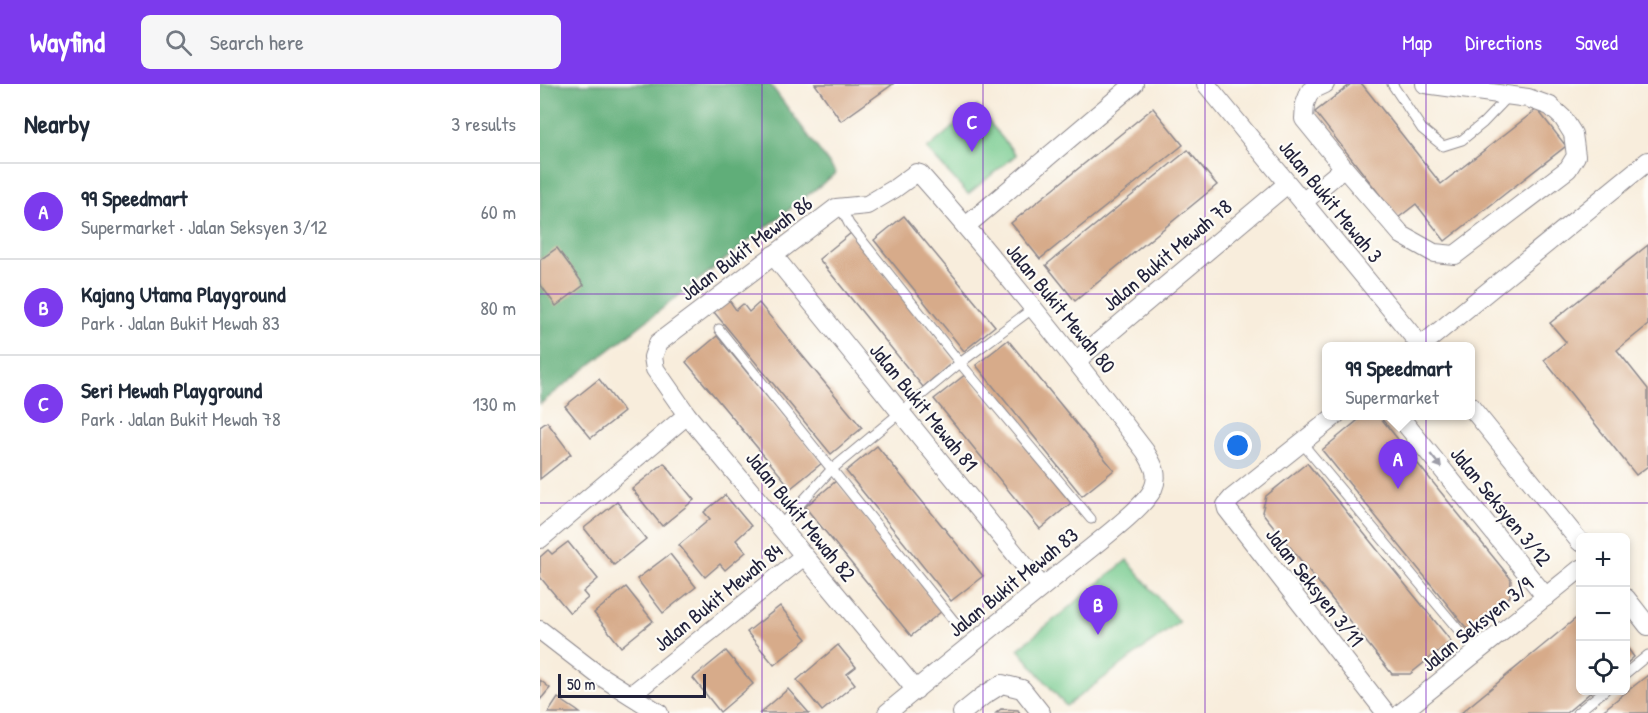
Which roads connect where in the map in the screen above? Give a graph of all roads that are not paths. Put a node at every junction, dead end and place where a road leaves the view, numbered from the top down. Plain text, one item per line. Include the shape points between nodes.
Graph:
1 (1134, 84) edge
2 (1206, 84) edge
3 (1325, 84) edge
4 (1392, 84) edge
5 (1425, 84) edge
6 (1509, 96) junction
7 (1648, 161) edge
8 (1344, 168) junction
9 (920, 174) joint
10 (1287, 184) junction
11 (1303, 202) junction
12 (840, 206) junction
13 (966, 226) junction
14 (773, 255) junction
15 (1032, 309) junction
16 (719, 329) dead end
17 (1418, 342) edge
18 (1426, 342) edge
19 (1076, 361) junction
20 (960, 363) junction
21 (655, 369) joint
22 (899, 412) junction
23 (1475, 412) edge
24 (687, 415) junction
25 (1330, 420) edge
26 (1402, 420) edge
27 (1301, 442) junction
28 (831, 470) junction
29 (1156, 477) joint
30 (787, 518) dead end
31 (1091, 519) dead end
32 (1576, 536) edge
33 (540, 539) edge
34 (804, 556) junction
35 (1576, 573) edge
36 (1042, 587) junction
37 (1546, 597) junction
38 (1630, 603) edge
39 (958, 626) dead end
40 (1648, 626) edge
41 (540, 630) edge
42 (1477, 652) junction
43 (1648, 655) edge
44 (1630, 670) edge
45 (916, 690) junction
46 (631, 695) junction
47 (1599, 695) edge
48 (659, 713) edge
49 (887, 713) edge
50 (962, 713) edge
51 (1041, 713) edge
52 (1386, 713) edge
53 (1401, 713) edge
54 (1577, 713) edge

1 - 13 street
2 - 10 street, Jalan Bukit Mewah 3
3 - 8 street via 1310,91 1304,119
4 - 6 lane via 1422,129 1443,146 1462,140
5 - 6 street
6 - 8 street via 1550,106 1573,134 1576,156 1568,169 1455,255 1434,254 1402,235
7 - 18 street
8 - 11 street
9 - 12 street, Jalan Bukit Mewah 86 via 914,174 867,205
9 - 13 street, Jalan Bukit Mewah 80
10 - 11 street, Jalan Bukit Mewah 3
10 - 19 street, Jalan Bukit Mewah 78
11 - 17 street, Jalan Bukit Mewah 3
12 - 14 street, Jalan Bukit Mewah 86
12 - 20 lane via 849,224
13 - 15 street, Jalan Bukit Mewah 80
14 - 21 street, Jalan Bukit Mewah 86 via 658,343 653,357
14 - 22 street, Jalan Bukit Mewah 81
15 - 19 street, Jalan Bukit Mewah 80
15 - 20 lane
16 - 28 lane
19 - 29 street, Jalan Bukit Mewah 80 via 1153,464
20 - 22 lane
20 - 31 lane
21 - 24 street, Jalan Bukit Mewah 82
22 - 28 lane
22 - 36 street, Jalan Bukit Mewah 81
23 - 32 street
24 - 33 street
24 - 34 street, Jalan Bukit Mewah 82
25 - 27 street
26 -> 37 street, Jalan Seksyen 3/12
27 - 42 lane
27 - 52 street, Jalan Seksyen 3/11 via 1228,502 1228,512
28 - 30 lane
28 - 39 lane
29 - 36 street, Jalan Bukit Mewah 83 via 1147,499
34 - 45 street, Jalan Bukit Mewah 82
34 - 46 street, Jalan Bukit Mewah 84
35 - 37 street, Jalan Seksyen 3/9
36 - 45 street, Jalan Bukit Mewah 83
37 - 42 street, Jalan Seksyen 3/9
38 - 40 street
41 - 46 street
42 - 53 street, Jalan Seksyen 3/9
43 - 44 lane
45 - 49 street, Jalan Bukit Mewah 83
46 - 48 street
47 - 54 lane
50 - 51 street via 1002,684 1022,689

